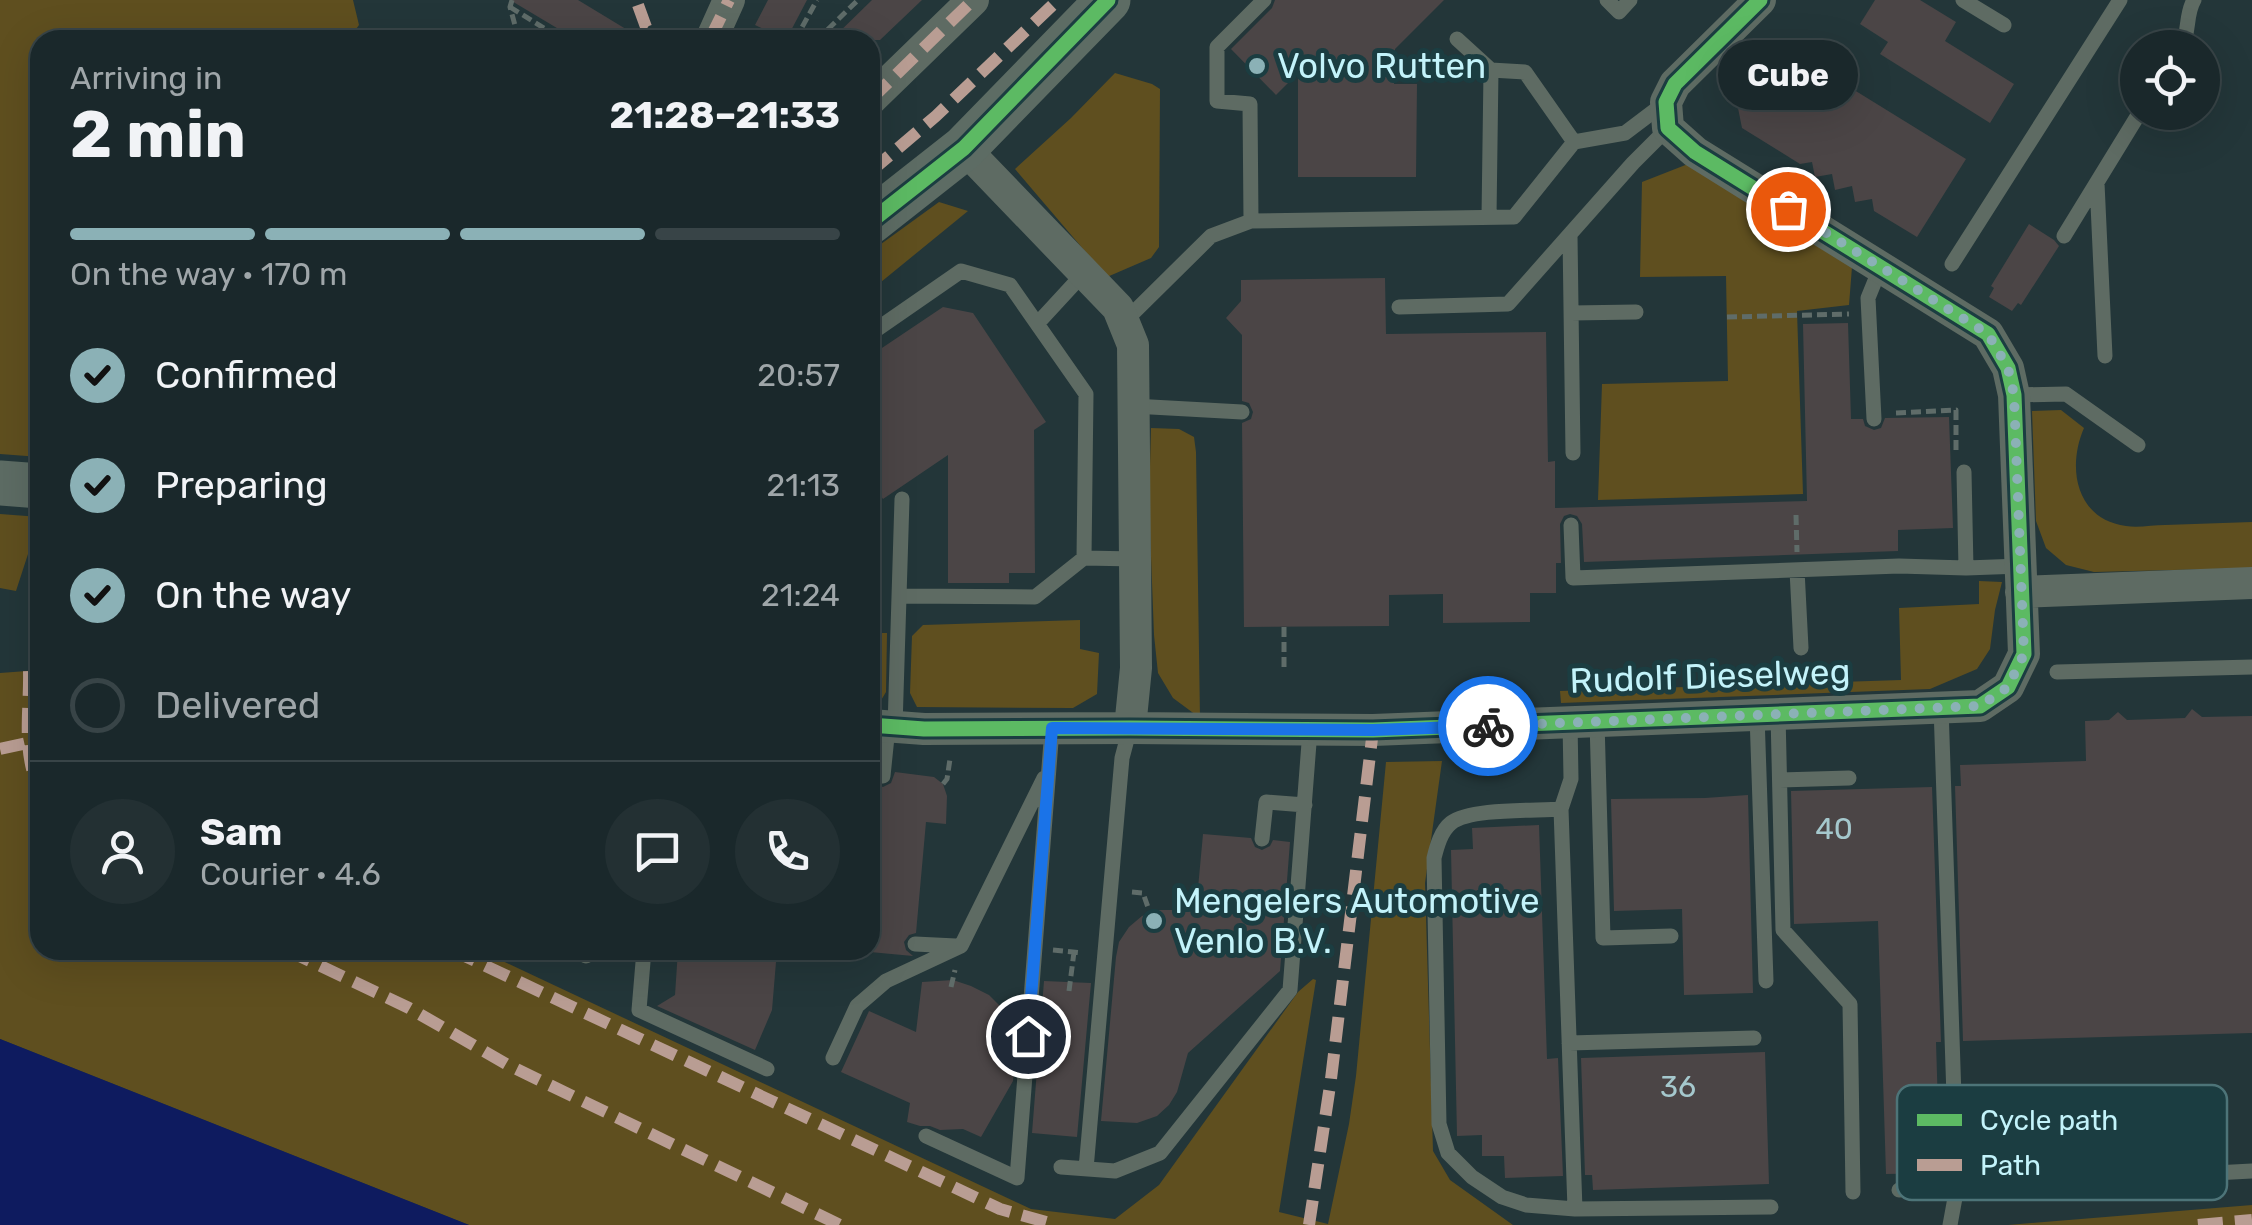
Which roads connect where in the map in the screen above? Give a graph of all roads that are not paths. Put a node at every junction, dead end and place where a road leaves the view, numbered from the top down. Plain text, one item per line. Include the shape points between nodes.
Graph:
1 (729, 0) edge
2 (973, 0) edge
3 (1108, 0) edge
4 (1264, 0) edge
5 (1607, 0) edge
6 (1630, 0) edge
7 (1760, 0) edge
8 (1963, 0) edge
9 (2120, 0) edge
10 (2194, 0) edge
11 (2004, 25) dead end
12 (715, 30) edge
13 (2186, 30) edge
14 (1457, 39) dead end
15 (1491, 70) junction
16 (880, 90) edge
17 (1667, 115) junction
18 (2129, 130) edge
19 (1574, 142) junction
20 (964, 148) junction
21 (2097, 183) junction
22 (880, 206) edge
23 (1489, 217) junction
24 (1250, 222) junction
25 (1570, 235) junction
26 (2064, 236) dead end
27 (1952, 264) dead end
28 (1881, 266) junction
29 (1084, 273) junction
30 (1399, 306) dead end
31 (1636, 312) dead end
32 (1572, 313) junction
33 (1124, 322) junction
34 (1037, 324) junction
35 (880, 327) edge
36 (2104, 356) dead end
37 (2014, 395) junction
38 (1133, 406) junction
39 (1242, 412) dead end
40 (1874, 419) dead end
41 (2138, 445) dead end
42 (1574, 453) dead end
43 (1964, 472) road end
44 (0, 483) edge
45 (30, 485) edge
46 (902, 499) dead end
47 (1571, 525) dead end
48 (1084, 558) junction
49 (1135, 559) junction
50 (1966, 568) junction
51 (1798, 570) junction
52 (2021, 579) junction
53 (2252, 583) edge
54 (900, 596) junction
55 (1801, 648) dead end
56 (2252, 668) edge
57 (2056, 672) dead end
58 (1941, 707) junction
59 (1768, 714) junction
60 (1584, 722) junction
61 (884, 726) edge
62 (1052, 728) junction
63 (1130, 728) junction
64 (1310, 730) junction
65 (1048, 768) junction
66 (882, 776) dead end
67 (1848, 778) dead end
68 (1780, 780) junction
69 (1305, 804) junction
70 (1560, 810) junction
71 (1262, 839) dead end
72 (1671, 936) dead end
73 (915, 944) dead end
74 (961, 946) junction
75 (643, 960) edge
76 (1766, 981) dead end
77 (1754, 1038) dead end
78 (1569, 1043) junction
79 (832, 1058) dead end
80 (766, 1069) dead end
81 (1954, 1085) edge
82 (926, 1136) dead end
83 (1061, 1167) dead end
84 (1086, 1169) junction
85 (2252, 1171) edge
86 (2227, 1172) edge
87 (1854, 1192) dead end
88 (1955, 1200) edge
89 (1771, 1207) dead end
90 (1575, 1209) junction
91 (1950, 1225) edge

1 - 12 street
2 - 16 street
3 - 20 street
4 - 24 lane via 1217,47 1217,102 1250,104
5 - 6 lane via 1619,12
7 - 17 street via 1676,84
8 - 11 lane
9 - 27 lane
10 - 13 lane
14 - 15 lane
15 - 19 lane via 1525,72
15 - 23 lane
17 - 19 lane via 1625,133
17 - 25 lane
17 - 28 street, Rudolf Dieselweg via 1694,152
18 - 21 lane
19 - 23 lane via 1514,217
20 - 22 street
20 - 29 street
21 - 26 lane
21 - 36 lane
23 - 24 lane
24 - 33 lane via 1211,236
25 - 30 lane via 1508,304
25 - 32 lane
28 - 37 street, Rudolf Dieselweg via 1988,334 2008,368
28 - 40 lane via 1868,298
29 - 33 street
29 - 34 lane
31 - 32 lane
32 - 42 lane
33 - 38 street via 1133,345
34 - 35 lane via 1010,285 961,270
34 - 48 lane via 1086,394
37 - 41 lane via 2066,394
37 - 52 street, Rudolf Dieselweg
38 - 39 lane
38 - 49 street
43 - 50 lane
44 - 45 street
46 - 54 lane
47 - 51 lane via 1572,578
48 - 49 lane
48 - 54 lane via 1035,598
49 - 63 street
50 - 51 lane
50 - 52 lane
51 - 55 lane
52 - 53 street
52 - 58 street, Rudolf Dieselweg via 2024,654 2008,687 1980,706
54 - 61 lane
56 - 57 lane
58 - 59 street, Rudolf Dieselweg
58 - 81 lane
59 - 60 street, Rudolf Dieselweg
59 - 68 lane
59 - 76 lane
60 - 64 street, Rudolf Dieselweg
60 - 70 lane
60 - 72 lane via 1603,938
61 - 62 street, Rudolf Dieselweg
61 - 66 lane
62 - 63 street, Rudolf Dieselweg
62 - 65 lane
63 - 64 street, Rudolf Dieselweg
63 - 84 lane
64 - 69 lane
65 - 74 lane
65 - 82 lane via 1018,1178
67 - 68 lane
68 - 87 lane via 1782,930 1850,1004
69 - 71 lane via 1266,802
69 - 84 lane via 1290,990 1160,1152 1114,1171
70 - 78 lane
70 - 90 lane via 1466,815 1448,825 1437,844 1439,1124 1448,1153 1502,1197
73 - 74 lane
74 - 79 lane via 886,981 857,1006
75 - 80 lane via 639,1010
77 - 78 lane
78 - 90 lane
83 - 84 lane
85 - 86 lane
88 - 91 lane
89 - 90 lane

